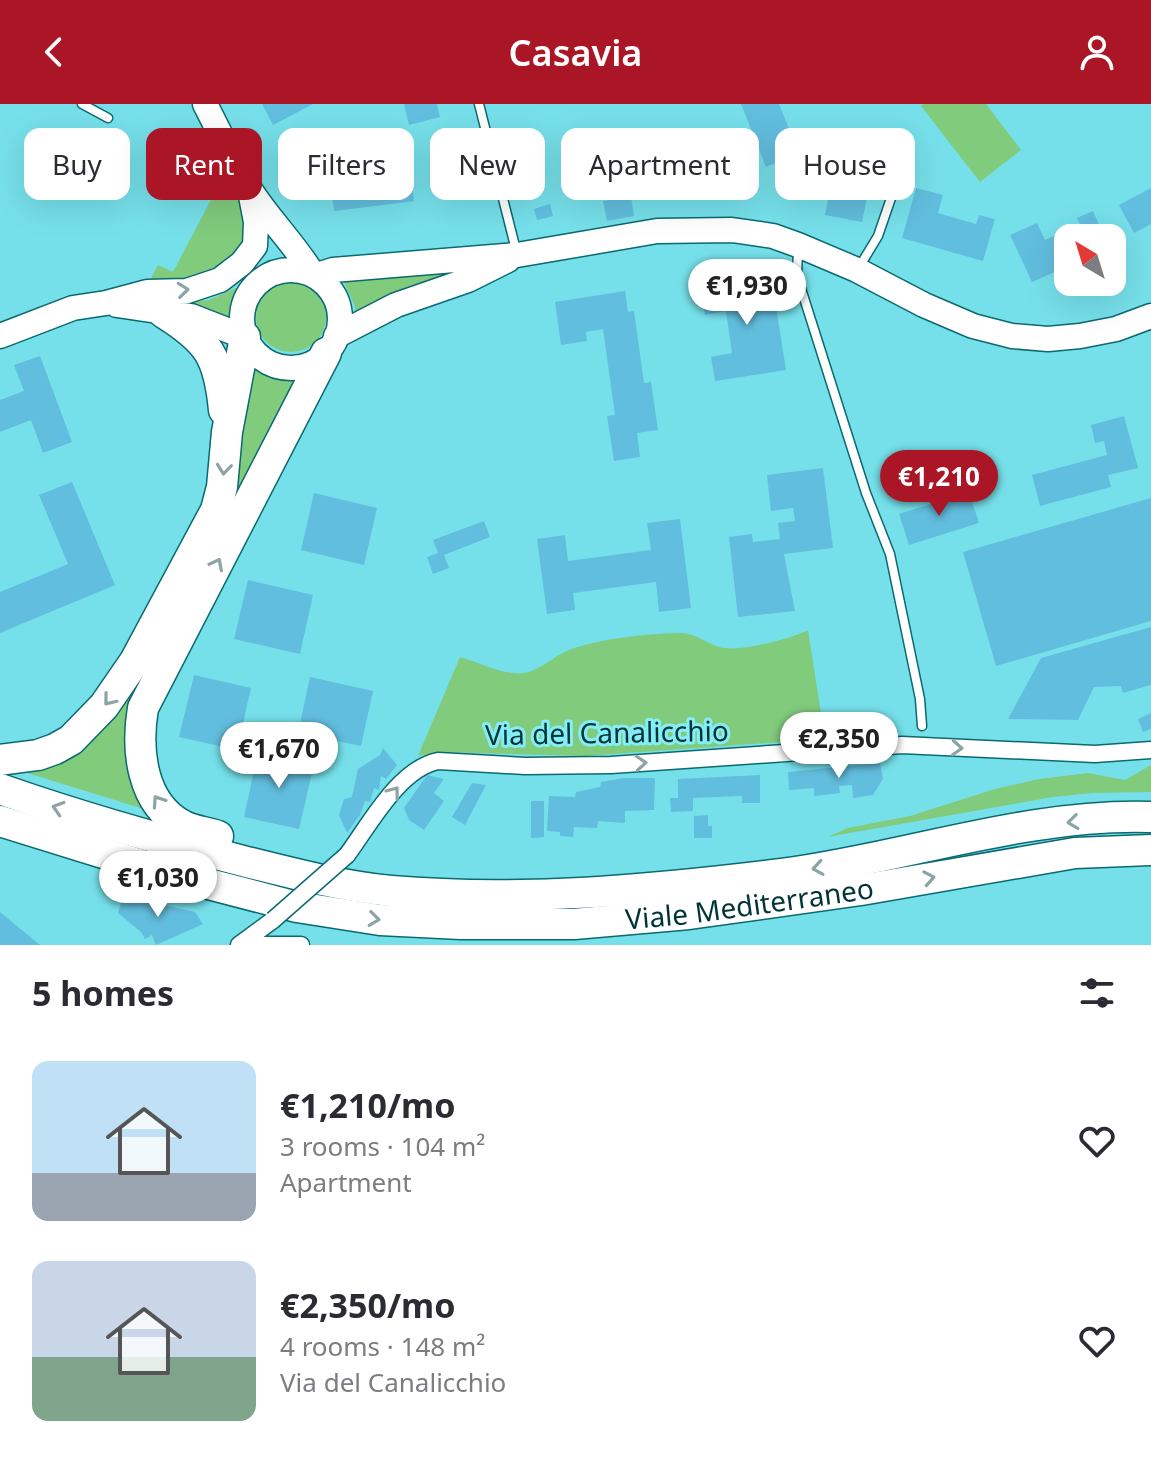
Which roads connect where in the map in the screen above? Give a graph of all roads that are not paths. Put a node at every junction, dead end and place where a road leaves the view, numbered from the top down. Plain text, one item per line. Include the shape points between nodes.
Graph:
1 (82, 104) edge
2 (205, 104) edge
3 (479, 104) edge
4 (108, 118) dead end
5 (218, 128) edge
6 (252, 200) edge
7 (257, 200) edge
8 (890, 200) edge
9 (798, 245) junction
10 (517, 255) junction
11 (857, 270) junction
12 (314, 276) junction
13 (106, 303) junction
14 (164, 313) junction
15 (1151, 316) edge
16 (0, 336) edge
17 (245, 337) junction
18 (331, 344) junction
19 (227, 432) junction
20 (922, 726) dead end
21 (1149, 750) edge
22 (0, 760) edge
23 (0, 789) edge
24 (1151, 817) edge
25 (0, 821) edge
26 (1151, 850) edge
27 (639, 889) junction
28 (285, 913) junction
29 (239, 945) edge
30 (254, 945) edge
31 (301, 945) edge

1 - 4 lane
2 - 5 main road
3 - 10 lane
13 -> 6 main road via 147,292 196,289 233,271 255,246
7 - 12 main road
8 - 11 lane via 878,236
9 - 10 main road via 732,230 657,231
9 - 11 main road
9 - 20 lane via 797,276 890,554
10 - 12 main road via 333,270
10 - 18 main road via 468,280 396,305
11 - 15 main road via 973,326 1012,336 1080,336
12 - 17 main road via 285,270 258,282 243,308
12 - 18 main road via 334,296 340,323
13 - 14 main road
13 - 16 main road via 73,308
14 - 17 main road via 191,316
14 - 19 highway via 200,339 216,363
17 - 18 main road via 260,357 282,367 306,365
17 - 19 highway
27 -> 18 highway via 330,864 183,826 154,798 142,766 143,708
19 -> 22 highway via 216,510 123,682 71,740 38,755
28 -> 21 street, Via del Canalicchio, bridge via 347,855 406,777 438,761 611,765 902,745 1095,754
27 -> 23 highway, Viale Mediterraneo via 554,895 387,890 149,837
24 -> 27 highway, Viale Mediterraneo via 1079,821 784,873
25 - 28 highway, Viale Mediterraneo
28 -> 26 highway, Viale Mediterraneo via 461,924 574,924 733,910 1075,853
28 - 29 street, Via del Canalicchio
30 - 31 street

